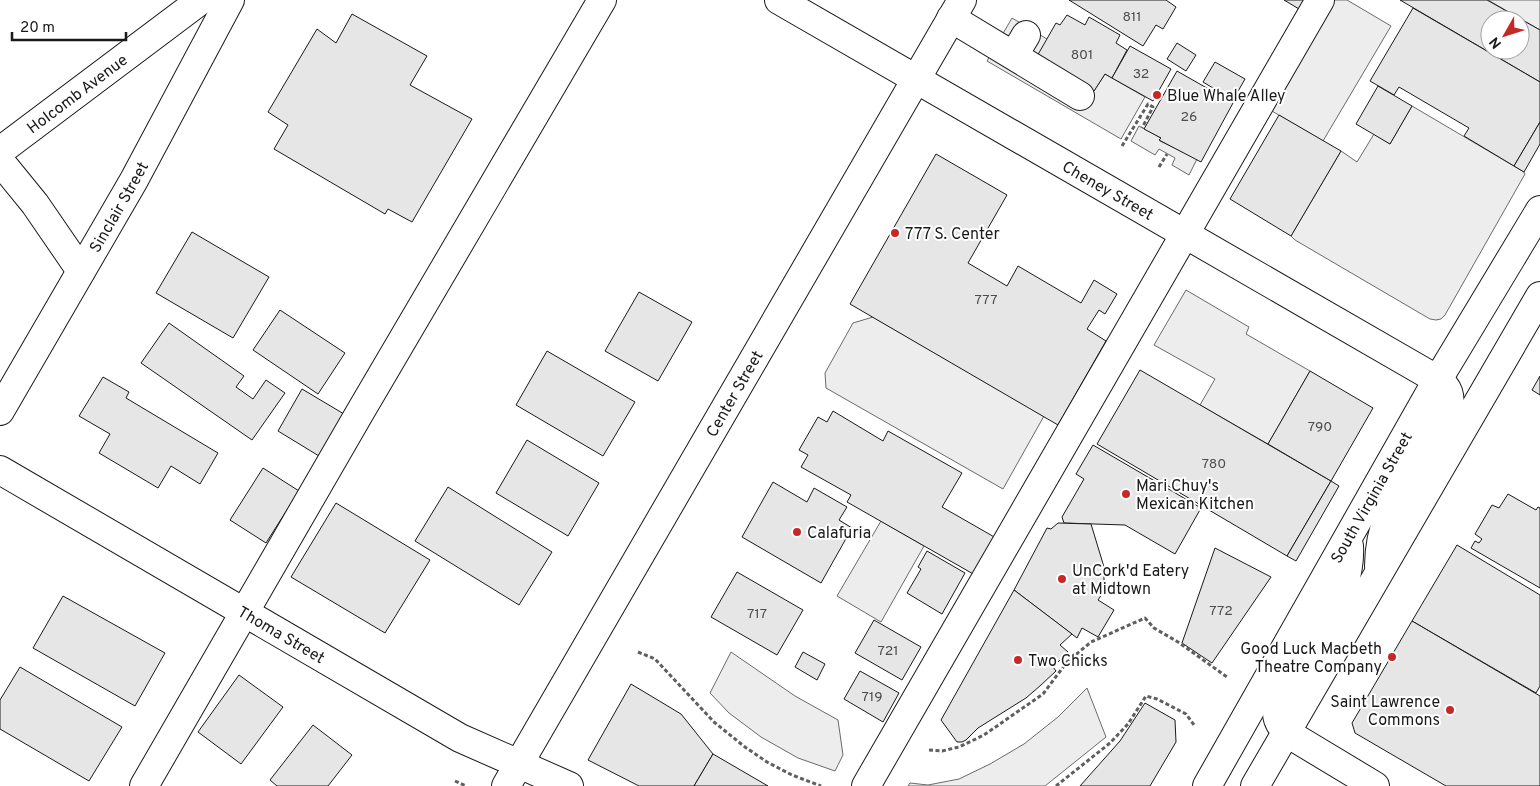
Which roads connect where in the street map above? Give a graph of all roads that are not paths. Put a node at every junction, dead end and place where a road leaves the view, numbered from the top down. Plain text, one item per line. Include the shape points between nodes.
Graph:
1 (201, 0) edge
2 (230, 0) edge
3 (602, 0) edge
4 (779, 0) edge
5 (1320, 0) edge
6 (957, 9) edge
7 (916, 79) junction
8 (1080, 96) dead end
9 (0, 151) edge
10 (0, 161) edge
11 (1540, 210) edge
12 (1185, 234) junction
13 (81, 271) junction
14 (1540, 296) edge
15 (1438, 380) junction
16 (0, 411) edge
17 (0, 470) edge
18 (1348, 538) junction
19 (1378, 575) junction
20 (245, 613) junction
21 (1287, 733) junction
22 (512, 775) edge
23 (144, 786) edge
24 (569, 786) edge
25 (866, 786) edge
26 (1207, 786) edge
27 (1255, 786) edge
28 (1375, 786) edge

1 - 9 street, Holcomb Avenue
2 - 13 street, Sinclair Street
3 - 20 street
4 - 7 street, Cheney Street
5 - 12 street
6 - 7 street, Center Street
6 - 8 street via 1020,45
7 - 12 street, Cheney Street
7 - 22 street, Center Street
10 - 13 street
11 - 15 street, South Virginia Street
12 - 15 street, Cheney Street
12 - 25 street
13 - 16 street, Sinclair Street
14 - 19 street
15 - 18 street, South Virginia Street
15 - 19 street via 1449,391 1449,409 1384,525
17 - 20 street, Thoma Street
18 - 21 street via 1350,558 1343,589 1278,703 1277,718
18 - 26 street, South Virginia Street
19 - 21 street
20 - 22 street, Thoma Street via 460,738
20 - 23 street
21 - 27 street
21 - 28 street
22 - 24 street, Thoma Street

